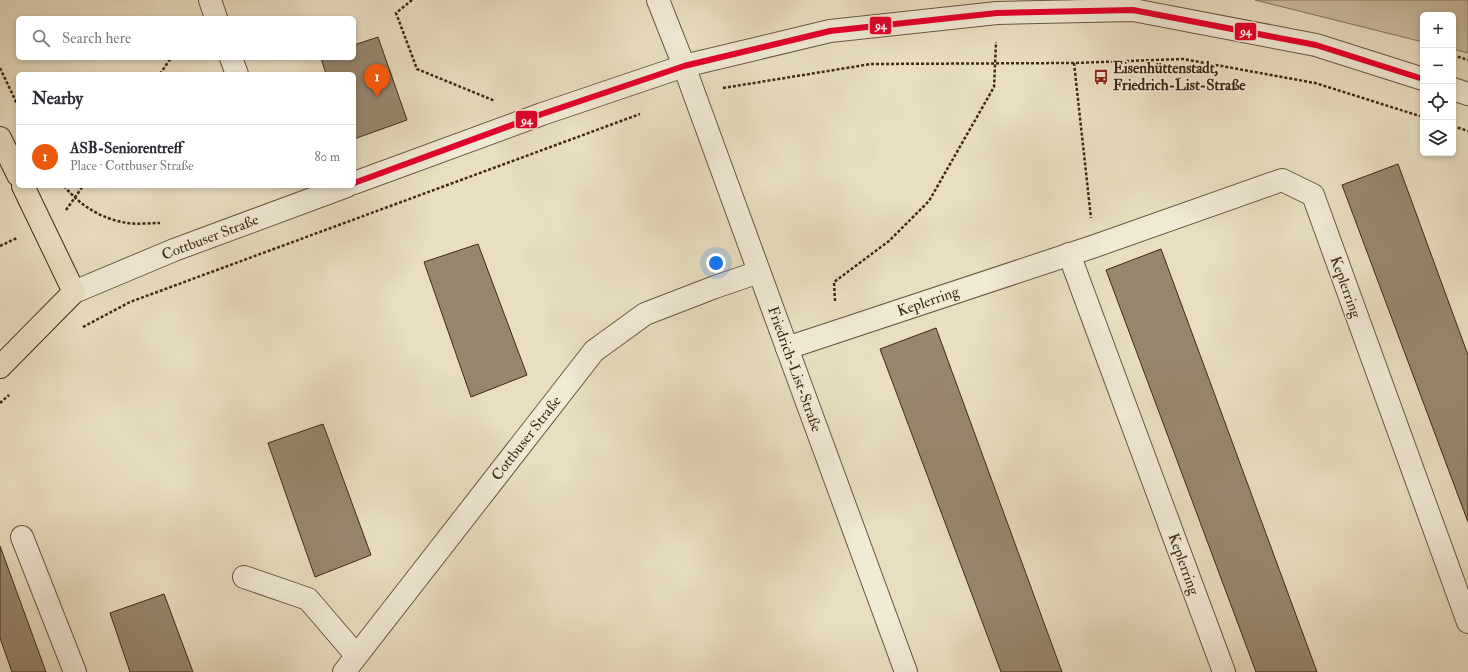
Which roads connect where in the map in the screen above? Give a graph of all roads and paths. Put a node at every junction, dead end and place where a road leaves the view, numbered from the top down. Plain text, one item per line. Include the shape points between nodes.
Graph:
1 (210, 0) edge
2 (412, 0) edge
3 (658, 0) edge
4 (997, 13) junction
5 (215, 16) edge
6 (1456, 56) edge
7 (170, 60) edge
8 (232, 60) edge
9 (1468, 60) edge
10 (1074, 63) junction
11 (996, 64) junction
12 (684, 66) junction
13 (0, 68) edge
14 (161, 72) edge
15 (236, 72) edge
16 (1420, 78) edge
17 (1456, 90) edge
18 (694, 94) junction
19 (1468, 94) edge
20 (496, 101) dead end
21 (16, 102) edge
22 (644, 112) dead end
23 (1420, 116) edge
24 (1456, 127) edge
25 (1468, 131) edge
26 (0, 138) edge
27 (16, 171) edge
28 (356, 182) edge
29 (24, 188) edge
30 (66, 188) edge
31 (342, 188) edge
32 (166, 224) dead end
33 (1095, 246) junction
34 (1069, 254) junction
35 (759, 272) junction
36 (74, 292) junction
37 (82, 327) dead end
38 (836, 332) junction
39 (786, 348) junction
40 (0, 367) edge
41 (11, 394) dead end
42 (0, 403) edge
43 (22, 537) dead end
44 (244, 577) dead end
45 (1468, 622) edge
46 (350, 664) edge
47 (75, 672) edge
48 (906, 672) edge
49 (1224, 672) edge

1 - 5 street
2 - 20 path via 396,13 417,69
3 - 12 street, Friedrich-List-Straße
4 - 11 path
4 - 12 street via 830,31
4 - 16 street via 1133,10 1316,45
6 - 9 path
7 - 14 path
8 - 15 street
10 - 11 path
10 - 23 path via 1183,59 1315,83
10 - 33 path
11 - 18 path via 871,64
11 - 38 path via 994,87 929,201 889,241 834,282
12 - 18 street, Friedrich-List-Straße
12 - 28 street via 542,114
13 - 21 path
17 - 19 street
18 - 35 street, Friedrich-List-Straße
22 - 37 path via 130,302
24 - 25 path
26 - 27 main road
29 - 36 main road
30 - 32 path via 74,198 93,212 122,222
31 - 36 street, Cottbuser Straße via 174,250
33 - 34 street, Keplerring
33 - 45 street, Keplerring via 1282,180 1313,195
34 - 38 street, Keplerring
34 - 49 street, Keplerring
35 - 39 street, Friedrich-List-Straße
35 - 46 street, Cottbuser Straße via 645,314 594,351
36 - 40 main road
38 - 39 street, Keplerring
39 - 48 street, Friedrich-List-Straße
41 - 42 path
43 - 47 street
44 - 46 street via 308,599

